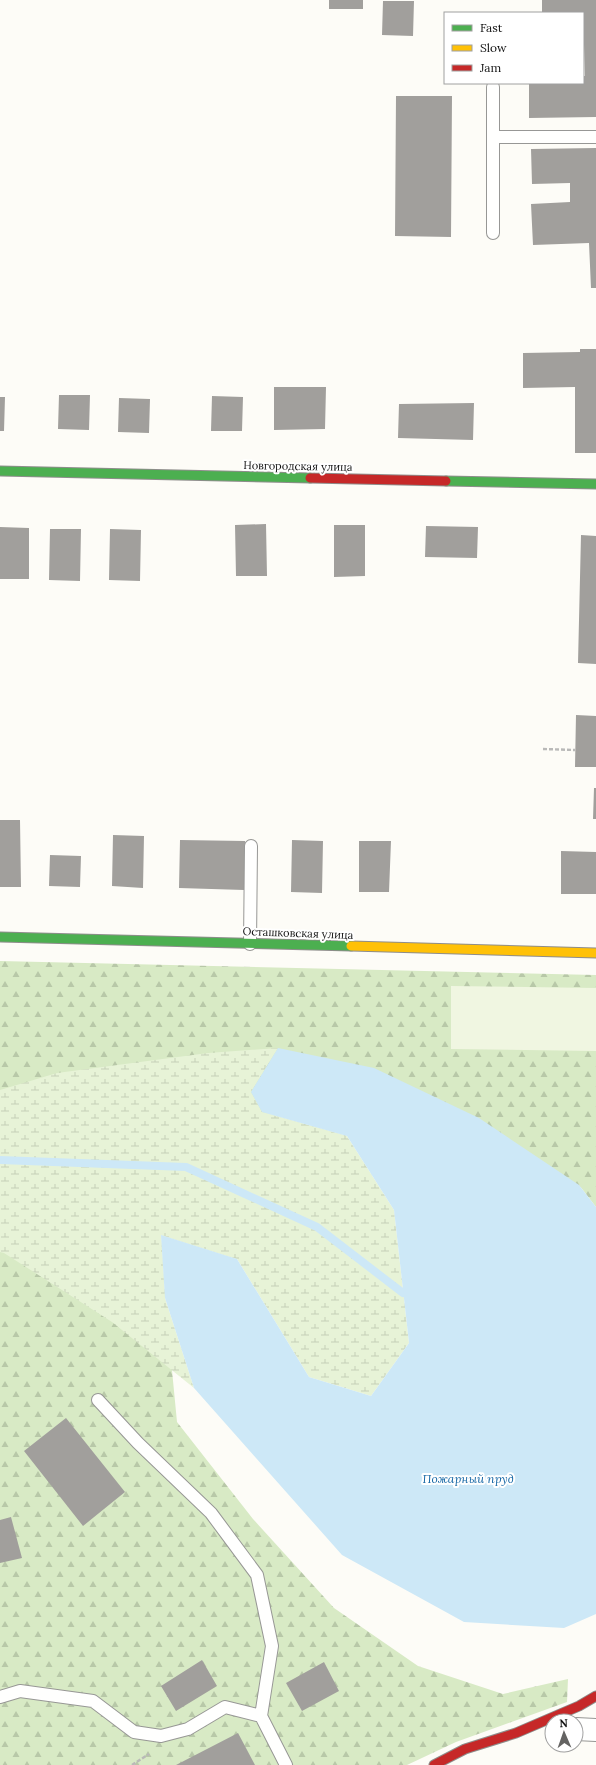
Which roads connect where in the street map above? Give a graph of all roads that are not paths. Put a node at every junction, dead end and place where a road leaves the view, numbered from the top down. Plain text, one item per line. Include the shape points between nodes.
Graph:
1 (493, 87) dead end
2 (596, 136) edge
3 (493, 137) junction
4 (493, 233) dead end
5 (0, 472) edge
6 (596, 484) edge
7 (251, 846) dead end
8 (0, 937) edge
9 (250, 944) junction
10 (596, 953) edge
11 (98, 1400) dead end
12 (596, 1696) edge
13 (0, 1697) edge
14 (261, 1716) junction
15 (584, 1729) edge
16 (596, 1730) edge
17 (544, 1731) edge
18 (516, 1733) junction
19 (286, 1765) edge
20 (434, 1765) edge

1 - 3 lane
2 - 3 lane
3 - 4 lane
5 - 6 street, Новгородская улица
7 - 9 lane
8 - 9 street, Осташковская улица
9 - 10 street, Осташковская улица
11 - 14 lane via 138,1443 211,1513 258,1575 272,1646
12 - 18 street
13 - 14 lane via 20,1691 93,1701 134,1732 161,1736 188,1729 225,1707
14 - 19 lane
15 - 16 street
17 - 18 street
18 - 20 street via 465,1750

